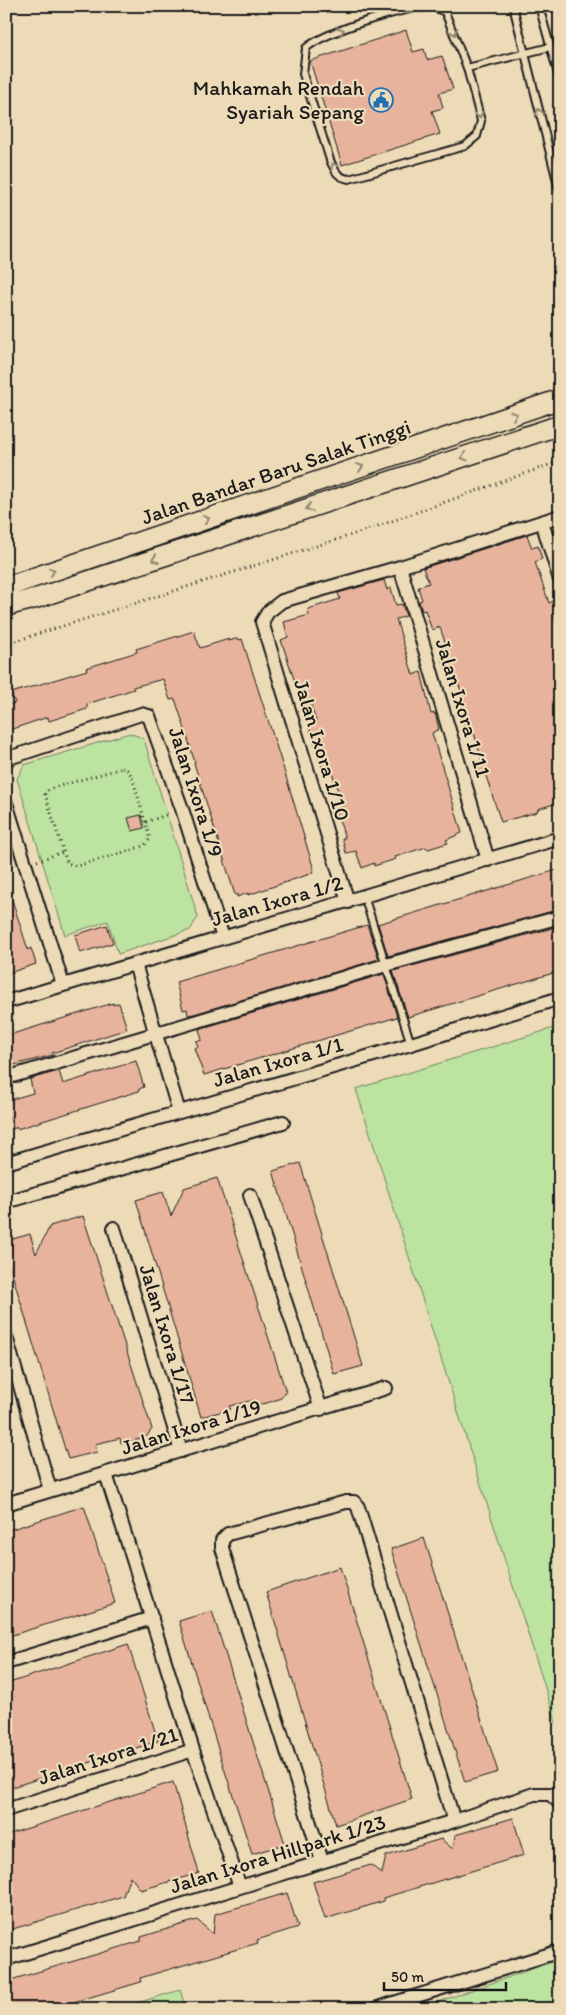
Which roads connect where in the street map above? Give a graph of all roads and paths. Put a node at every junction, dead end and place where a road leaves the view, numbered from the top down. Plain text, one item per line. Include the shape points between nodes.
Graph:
1 (429, 6) edge
2 (513, 6) edge
3 (539, 6) edge
4 (550, 47) junction
5 (525, 53) junction
6 (467, 68) junction
7 (560, 81) edge
8 (560, 193) edge
9 (560, 399) edge
10 (560, 425) edge
11 (560, 461) edge
12 (560, 516) edge
13 (542, 522) junction
14 (400, 567) junction
15 (560, 580) edge
16 (6, 587) edge
17 (6, 606) edge
18 (6, 644) edge
19 (6, 759) edge
20 (6, 803) edge
21 (182, 809) junction
22 (146, 822) junction
23 (560, 838) edge
24 (63, 852) junction
25 (488, 860) junction
26 (26, 864) junction
27 (364, 896) junction
28 (348, 902) junction
29 (560, 917) edge
30 (223, 938) junction
31 (135, 964) junction
32 (386, 966) junction
33 (63, 985) junction
34 (560, 998) edge
35 (6, 1002) edge
36 (156, 1034) junction
37 (411, 1044) junction
38 (6, 1078) edge
39 (179, 1112) junction
40 (283, 1122) dead end
41 (6, 1163) edge
42 (250, 1195) dead end
43 (6, 1202) edge
44 (114, 1228) dead end
45 (6, 1337) edge
46 (386, 1388) dead end
47 (321, 1409) junction
48 (181, 1452) junction
49 (106, 1474) junction
50 (50, 1490) junction
51 (6, 1504) edge
52 (152, 1618) junction
53 (6, 1663) edge
54 (193, 1750) junction
55 (560, 1803) edge
56 (6, 1810) edge
57 (454, 1821) junction
58 (322, 1861) junction
59 (240, 1887) junction
60 (560, 1951) edge
61 (6, 1959) edge
62 (375, 2009) edge

1 -> 6 lane via 446,12
6 -> 1 lane via 481,121 477,136 464,146 349,179 335,172 303,74 306,48 324,36
2 - 5 lane
3 - 4 lane
4 - 5 lane
4 - 7 lane
5 - 6 lane
8 -> 5 lane
16 -> 9 main road, Jalan Bandar Baru Salak Tinggi
10 -> 17 main road, Jalan Bandar Baru Salak Tinggi
11 - 18 path via 364,532
12 - 13 street
13 - 14 street
13 - 15 street
14 - 25 street, Jalan Ixora 1/11
14 - 28 street, Jalan Ixora 1/10 via 282,601 268,612 262,622
19 - 21 street, Jalan Ixora 1/9 via 141,714 149,716
20 - 26 street
21 - 22 path
21 - 30 street, Jalan Ixora 1/9
22 - 24 path via 150,839 144,846 77,866 67,863
22 - 24 path via 132,776 122,768 49,789 45,794 46,800
23 - 25 street, Jalan Ixora 1/2
24 - 26 path
25 - 27 street, Jalan Ixora 1/2
26 - 33 street
27 - 28 street, Jalan Ixora 1/2
27 - 32 lane
28 - 30 street, Jalan Ixora 1/2
29 - 32 street
30 - 31 street, Jalan Ixora 1/2
31 - 33 street, Jalan Ixora 1/2
31 - 36 street
32 - 36 street
32 - 37 lane
33 - 35 street, Jalan Ixora 1/2
34 - 37 street, Jalan Ixora 1/1
36 - 38 street
36 - 39 street
37 - 39 street, Jalan Ixora 1/1
39 - 41 street, Jalan Ixora 1/1
40 - 43 street
42 - 47 street
44 - 48 street, Jalan Ixora 1/17
45 - 50 street
46 - 47 street, Jalan Ixora 1/19
47 - 48 street, Jalan Ixora 1/19
48 - 49 street, Jalan Ixora 1/19
49 - 50 street, Jalan Ixora 1/19
49 - 52 street
50 - 51 street, Jalan Ixora 1/19
52 - 53 street
52 - 54 street
54 - 56 street, Jalan Ixora 1/21
54 - 59 street
55 - 57 street, Jalan Ixora Hillpark 1/23 via 550,1794 534,1794
57 - 58 street, Jalan Ixora Hillpark 1/23
57 - 58 street via 358,1507 354,1502 346,1502 228,1534 222,1540 222,1548
58 - 59 street, Jalan Ixora Hillpark 1/23
59 - 61 street, Jalan Ixora Hillpark 1/23
60 - 62 street

